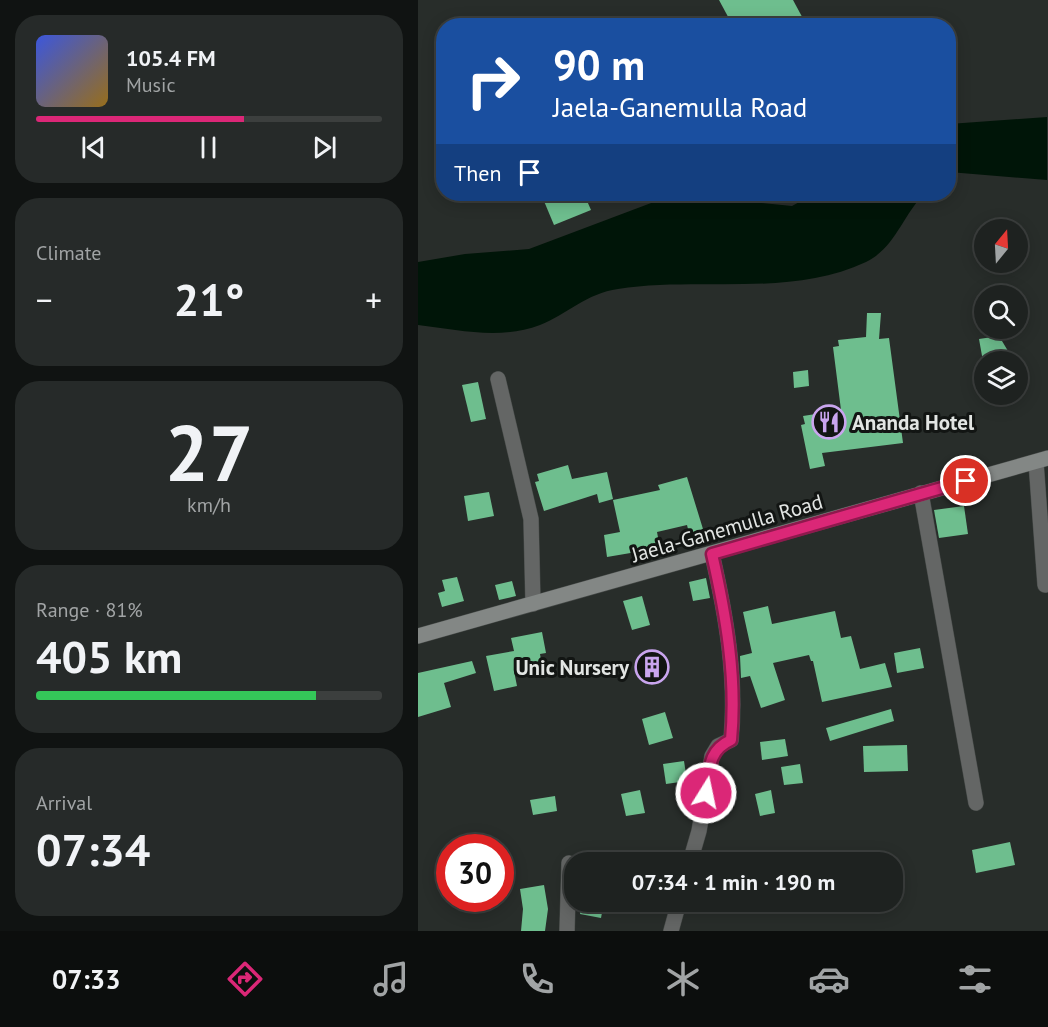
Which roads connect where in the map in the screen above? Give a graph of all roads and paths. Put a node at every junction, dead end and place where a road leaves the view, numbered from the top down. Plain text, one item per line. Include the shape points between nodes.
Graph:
1 (498, 379) dead end
2 (1042, 460) edge
3 (921, 493) junction
4 (712, 554) junction
5 (1045, 585) dead end
6 (533, 604) junction
7 (418, 636) edge
8 (976, 803) dead end
9 (693, 852) edge
10 (568, 912) edge
11 (676, 912) edge
12 (567, 931) edge
13 (671, 931) edge

1 - 6 street via 531,519
2 - 3 main road, Jaela-Ganemulla Road
2 - 5 street
3 - 4 main road, Jaela-Ganemulla Road
3 - 8 street
4 - 6 main road, Jaela-Ganemulla Road
4 - 9 street via 727,616 734,712 731,740 718,746 712,756
6 - 7 main road, Jaela-Ganemulla Road
10 - 12 street
11 - 13 street

